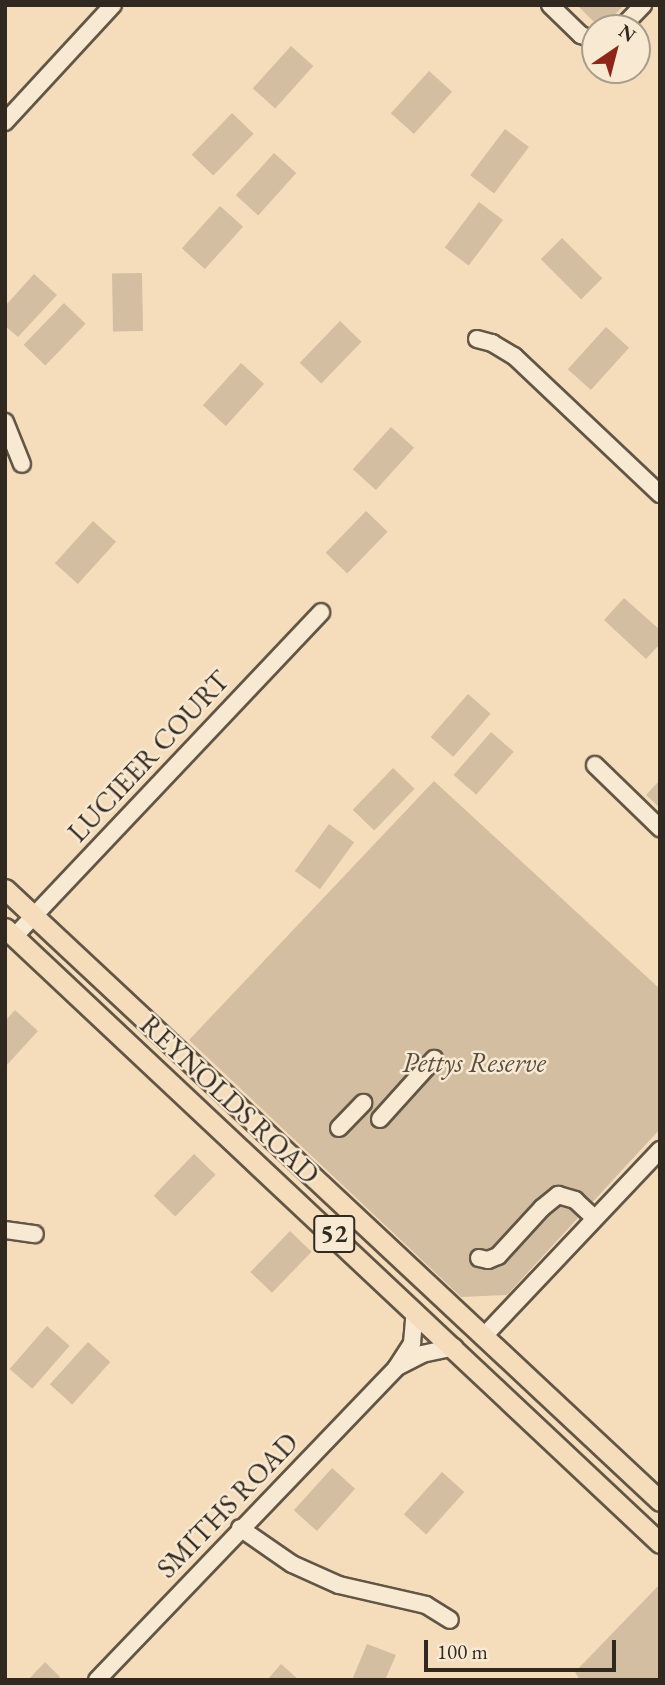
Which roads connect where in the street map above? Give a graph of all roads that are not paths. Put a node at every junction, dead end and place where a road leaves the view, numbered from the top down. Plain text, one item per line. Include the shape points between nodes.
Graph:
1 (113, 5) edge
2 (550, 5) edge
3 (581, 35) edge
4 (7, 116) edge
5 (477, 338) dead end
6 (5, 422) edge
7 (22, 464) dead end
8 (660, 494) edge
9 (321, 612) dead end
10 (595, 765) dead end
11 (660, 828) edge
12 (5, 889) edge
13 (33, 915) junction
14 (10, 933) edge
15 (434, 1059) dead end
16 (362, 1103) dead end
17 (380, 1119) dead end
18 (339, 1128) dead end
19 (660, 1150) edge
20 (594, 1218) junction
21 (5, 1230) edge
22 (35, 1234) dead end
23 (479, 1258) dead end
24 (415, 1311) junction
25 (485, 1335) junction
26 (459, 1352) junction
27 (396, 1368) junction
28 (660, 1501) edge
29 (240, 1528) junction
30 (660, 1543) edge
31 (450, 1620) dead end
32 (97, 1680) edge

1 - 4 street
2 - 3 street
5 - 8 street via 514,356
6 - 7 street
9 - 13 street, LUCIEER COURT
10 - 11 street
12 - 13 main road, REYNOLDS ROAD / 52
13 - 14 street, LUCIEER COURT
13 - 25 main road, REYNOLDS ROAD / 52
14 - 24 main road, REYNOLDS ROAD / 52
15 - 17 street
16 - 18 street
19 - 20 street
20 - 23 street via 575,1200 558,1195 498,1256
20 - 25 street
21 - 22 street
24 - 26 main road, REYNOLDS ROAD / 52
24 - 27 street, SMITHS ROAD via 412,1343
25 - 26 main road
25 - 28 main road, REYNOLDS ROAD / 52
26 - 27 street, SMITHS ROAD via 422,1354
26 - 30 main road, REYNOLDS ROAD / 52
27 - 29 street, SMITHS ROAD
29 - 31 street via 292,1564 339,1585 426,1605
29 - 32 street, SMITHS ROAD

